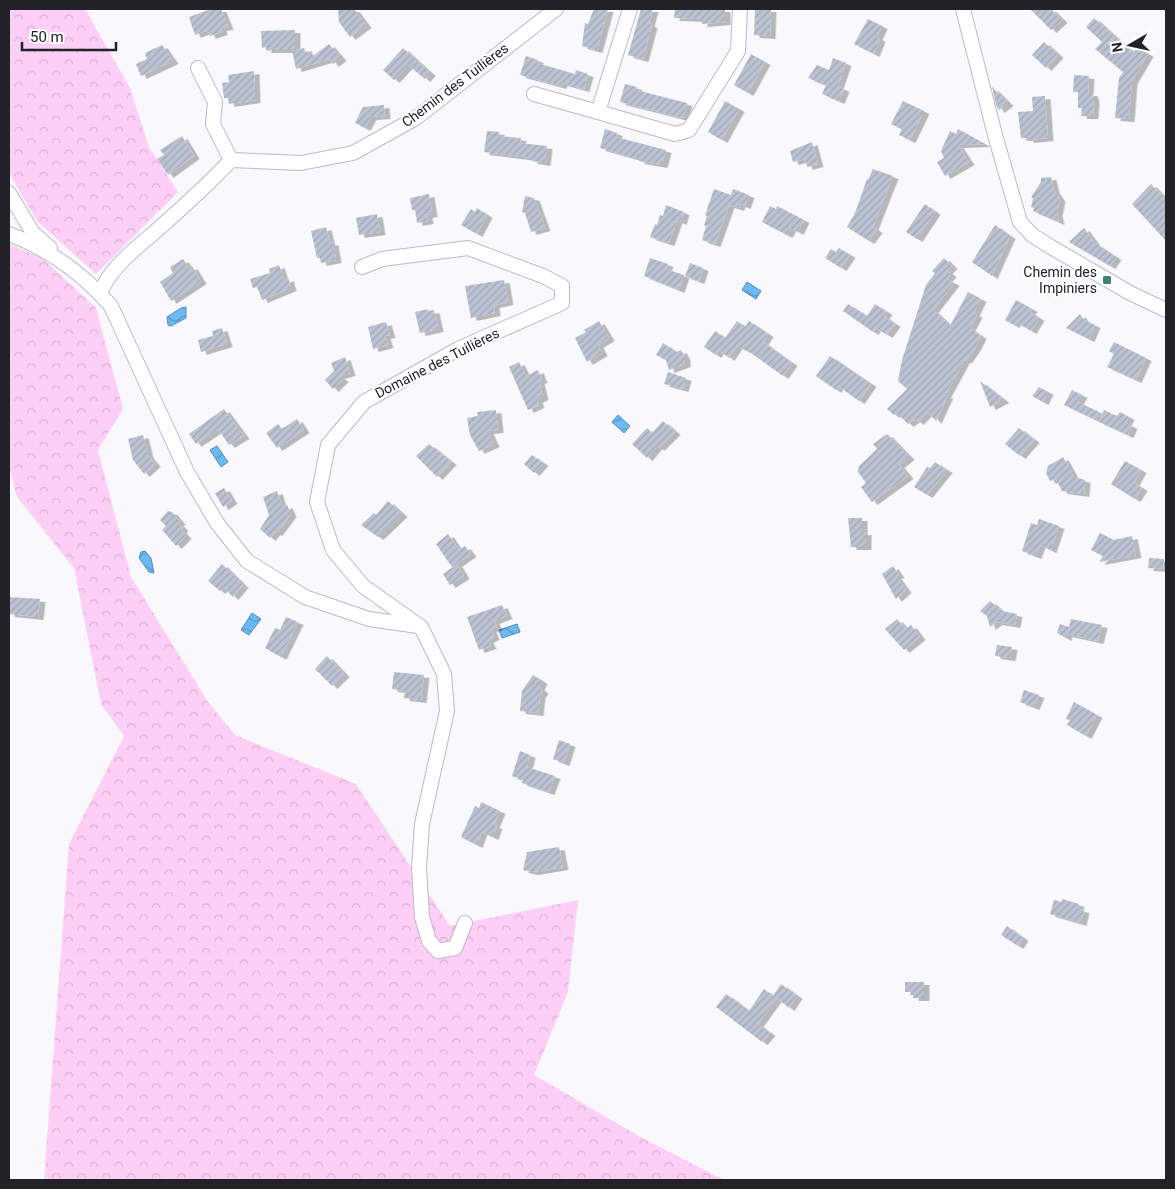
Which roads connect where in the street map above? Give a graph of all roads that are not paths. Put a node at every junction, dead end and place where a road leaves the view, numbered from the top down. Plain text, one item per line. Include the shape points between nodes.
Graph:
1 (556, 9) edge
2 (630, 9) edge
3 (740, 9) edge
4 (963, 9) edge
5 (198, 68) dead end
6 (534, 94) dead end
7 (598, 112) junction
8 (231, 160) junction
9 (9, 193) edge
10 (9, 234) edge
11 (61, 259) junction
12 (362, 267) dead end
13 (100, 293) junction
14 (1166, 310) edge
15 (421, 627) junction
16 (465, 923) dead end

1 - 8 street, Chemin des Tuilières via 416,118 353,153 285,164
2 - 7 street
3 - 7 street via 738,51 689,130 675,134
4 - 14 street via 994,135 1020,222 1032,235 1051,247
5 - 8 street via 216,102 213,124
6 - 7 street
8 - 13 street via 128,255 109,276
9 - 11 street via 33,233
10 - 11 street
11 - 13 street
12 - 15 street, Domaine des Tuilières via 382,259 468,248 544,276 562,286 562,303 458,349 364,402 328,445 317,502 333,550 363,586
13 - 15 street via 119,322 187,472 217,523 248,561 305,597 369,619
15 - 16 street, Domaine des Tuilières via 444,674 448,697 444,731 422,824 419,867 422,917 429,941 438,951 455,948

